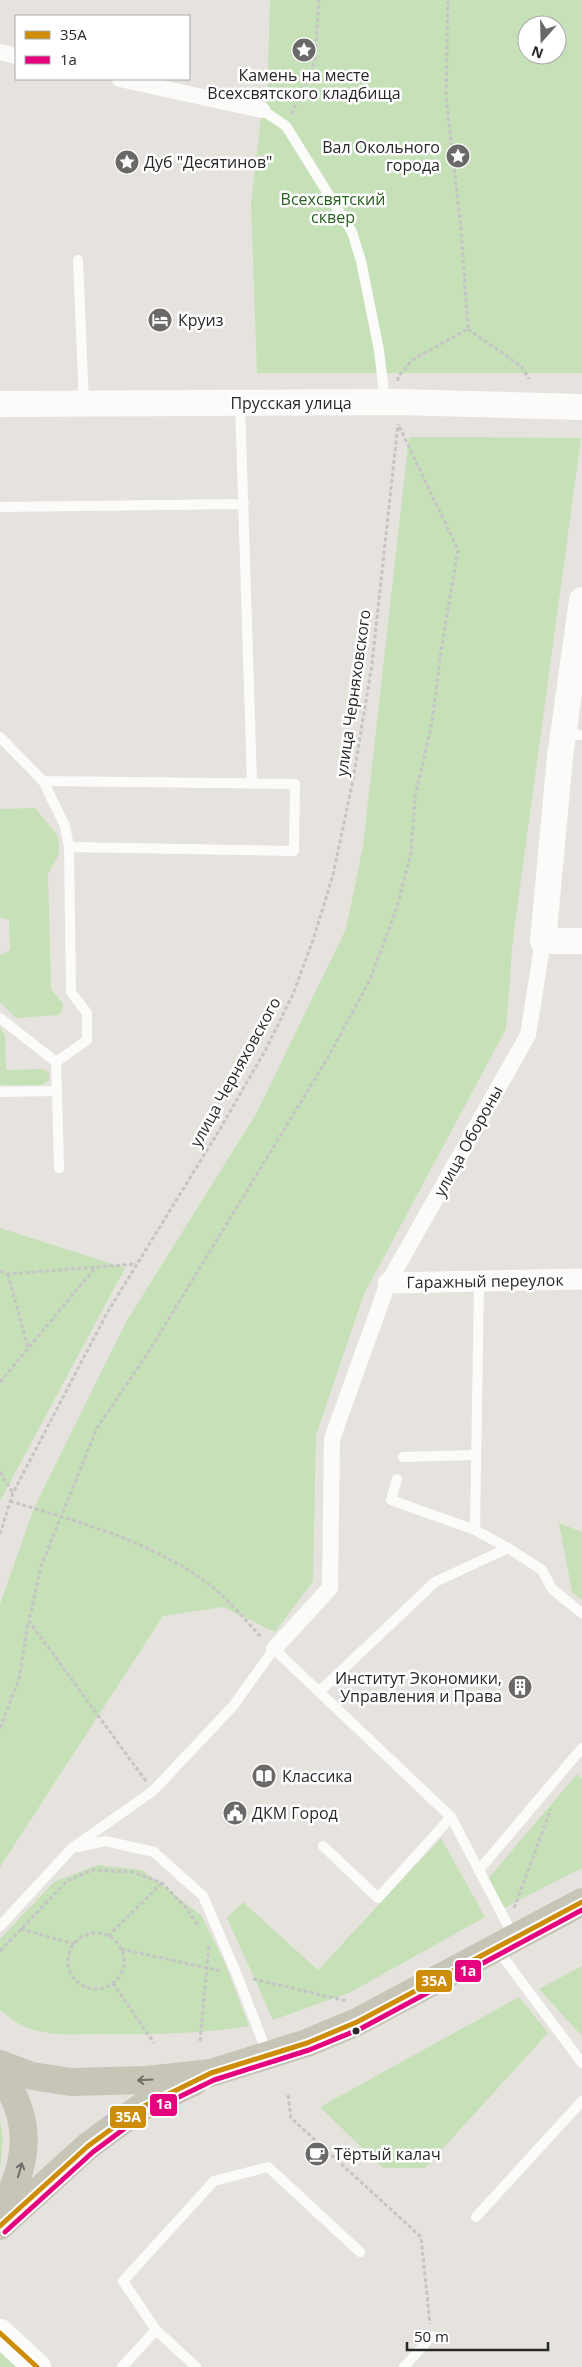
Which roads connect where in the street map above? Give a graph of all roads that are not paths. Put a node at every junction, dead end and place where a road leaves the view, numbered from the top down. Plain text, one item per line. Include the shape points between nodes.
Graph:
1 (0, 52) edge
2 (15, 56) edge
3 (125, 80) edge
4 (262, 110) joint
5 (78, 260) dead end
6 (395, 402) junction
7 (240, 403) junction
8 (0, 404) edge
9 (84, 404) junction
10 (582, 407) edge
11 (244, 504) junction
12 (0, 507) edge
13 (582, 605) edge
14 (572, 734) edge
15 (0, 737) edge
16 (43, 781) junction
17 (252, 783) junction
18 (68, 847) junction
19 (582, 940) edge
20 (543, 941) junction
21 (0, 1018) edge
22 (56, 1062) junction
23 (57, 1090) junction
24 (0, 1092) edge
25 (59, 1168) dead end
26 (582, 1279) edge
27 (480, 1281) junction
28 (388, 1283) junction
29 (475, 1455) junction
30 (403, 1457) dead end
31 (397, 1479) dead end
32 (475, 1530) junction
33 (508, 1548) junction
34 (582, 1613) edge
35 (274, 1649) junction
36 (320, 1691) junction
37 (582, 1748) edge
38 (451, 1816) junction
39 (323, 1846) dead end
40 (72, 1848) junction
41 (480, 1870) junction
42 (582, 1902) edge
43 (0, 1926) edge
44 (505, 1942) junction
45 (268, 2056) junction
46 (582, 2063) edge
47 (0, 2064) edge
48 (0, 2074) edge
49 (211, 2074) junction
50 (582, 2101) edge
51 (0, 2214) edge
52 (476, 2217) dead end
53 (0, 2226) edge
54 (360, 2252) dead end
55 (156, 2330) junction
56 (0, 2333) edge
57 (431, 2337) road end
58 (37, 2367) edge
59 (122, 2367) edge
60 (196, 2367) edge
61 (404, 2367) edge

1 - 2 street
3 - 4 street
4 - 6 lane via 286,126 352,232 365,279 378,350
5 - 9 lane
6 - 7 street, Прусская улица
6 - 10 street, Прусская улица
7 - 9 street, Прусская улица
7 - 11 lane
8 - 9 street, Прусская улица
11 - 12 lane
11 - 17 lane
13 - 14 street, улица Обороны
14 - 20 street, улица Обороны
15 - 16 lane
16 - 17 lane
16 - 18 lane via 64,826
17 - 18 lane via 295,784 294,851
18 - 22 lane via 71,992 87,1013 87,1040
19 - 20 street
20 - 28 street, улица Обороны via 528,1035
21 - 22 lane
22 - 23 lane
23 - 24 lane
23 - 25 lane
26 - 27 street, Гаражный переулок
27 - 28 street, Гаражный переулок
27 - 29 lane
28 - 35 street, улица Обороны via 332,1439 330,1588
29 - 30 lane
29 - 32 lane
31 - 32 lane via 391,1500
32 - 33 lane
33 - 34 lane via 542,1570 552,1589
33 - 36 lane via 435,1582
35 - 36 lane
35 - 40 lane via 232,1706 154,1791
36 - 38 lane
37 - 41 lane
38 - 39 lane via 378,1898
38 - 41 lane
40 - 43 lane
40 - 45 lane via 105,1841 154,1852 203,1896
41 - 44 lane
42 - 44 main road
44 - 45 main road via 357,2022
44 - 46 lane
45 - 49 main road
49 -> 47 main road via 86,2083 48,2080
51 -> 48 main road via 10,2196 24,2152 17,2101
49 - 53 main road via 140,2108 96,2140
50 - 52 lane
54 - 55 lane via 268,2167 214,2181 123,2281
55 - 59 lane
55 - 60 lane
56 - 58 main road
57 - 61 lane

